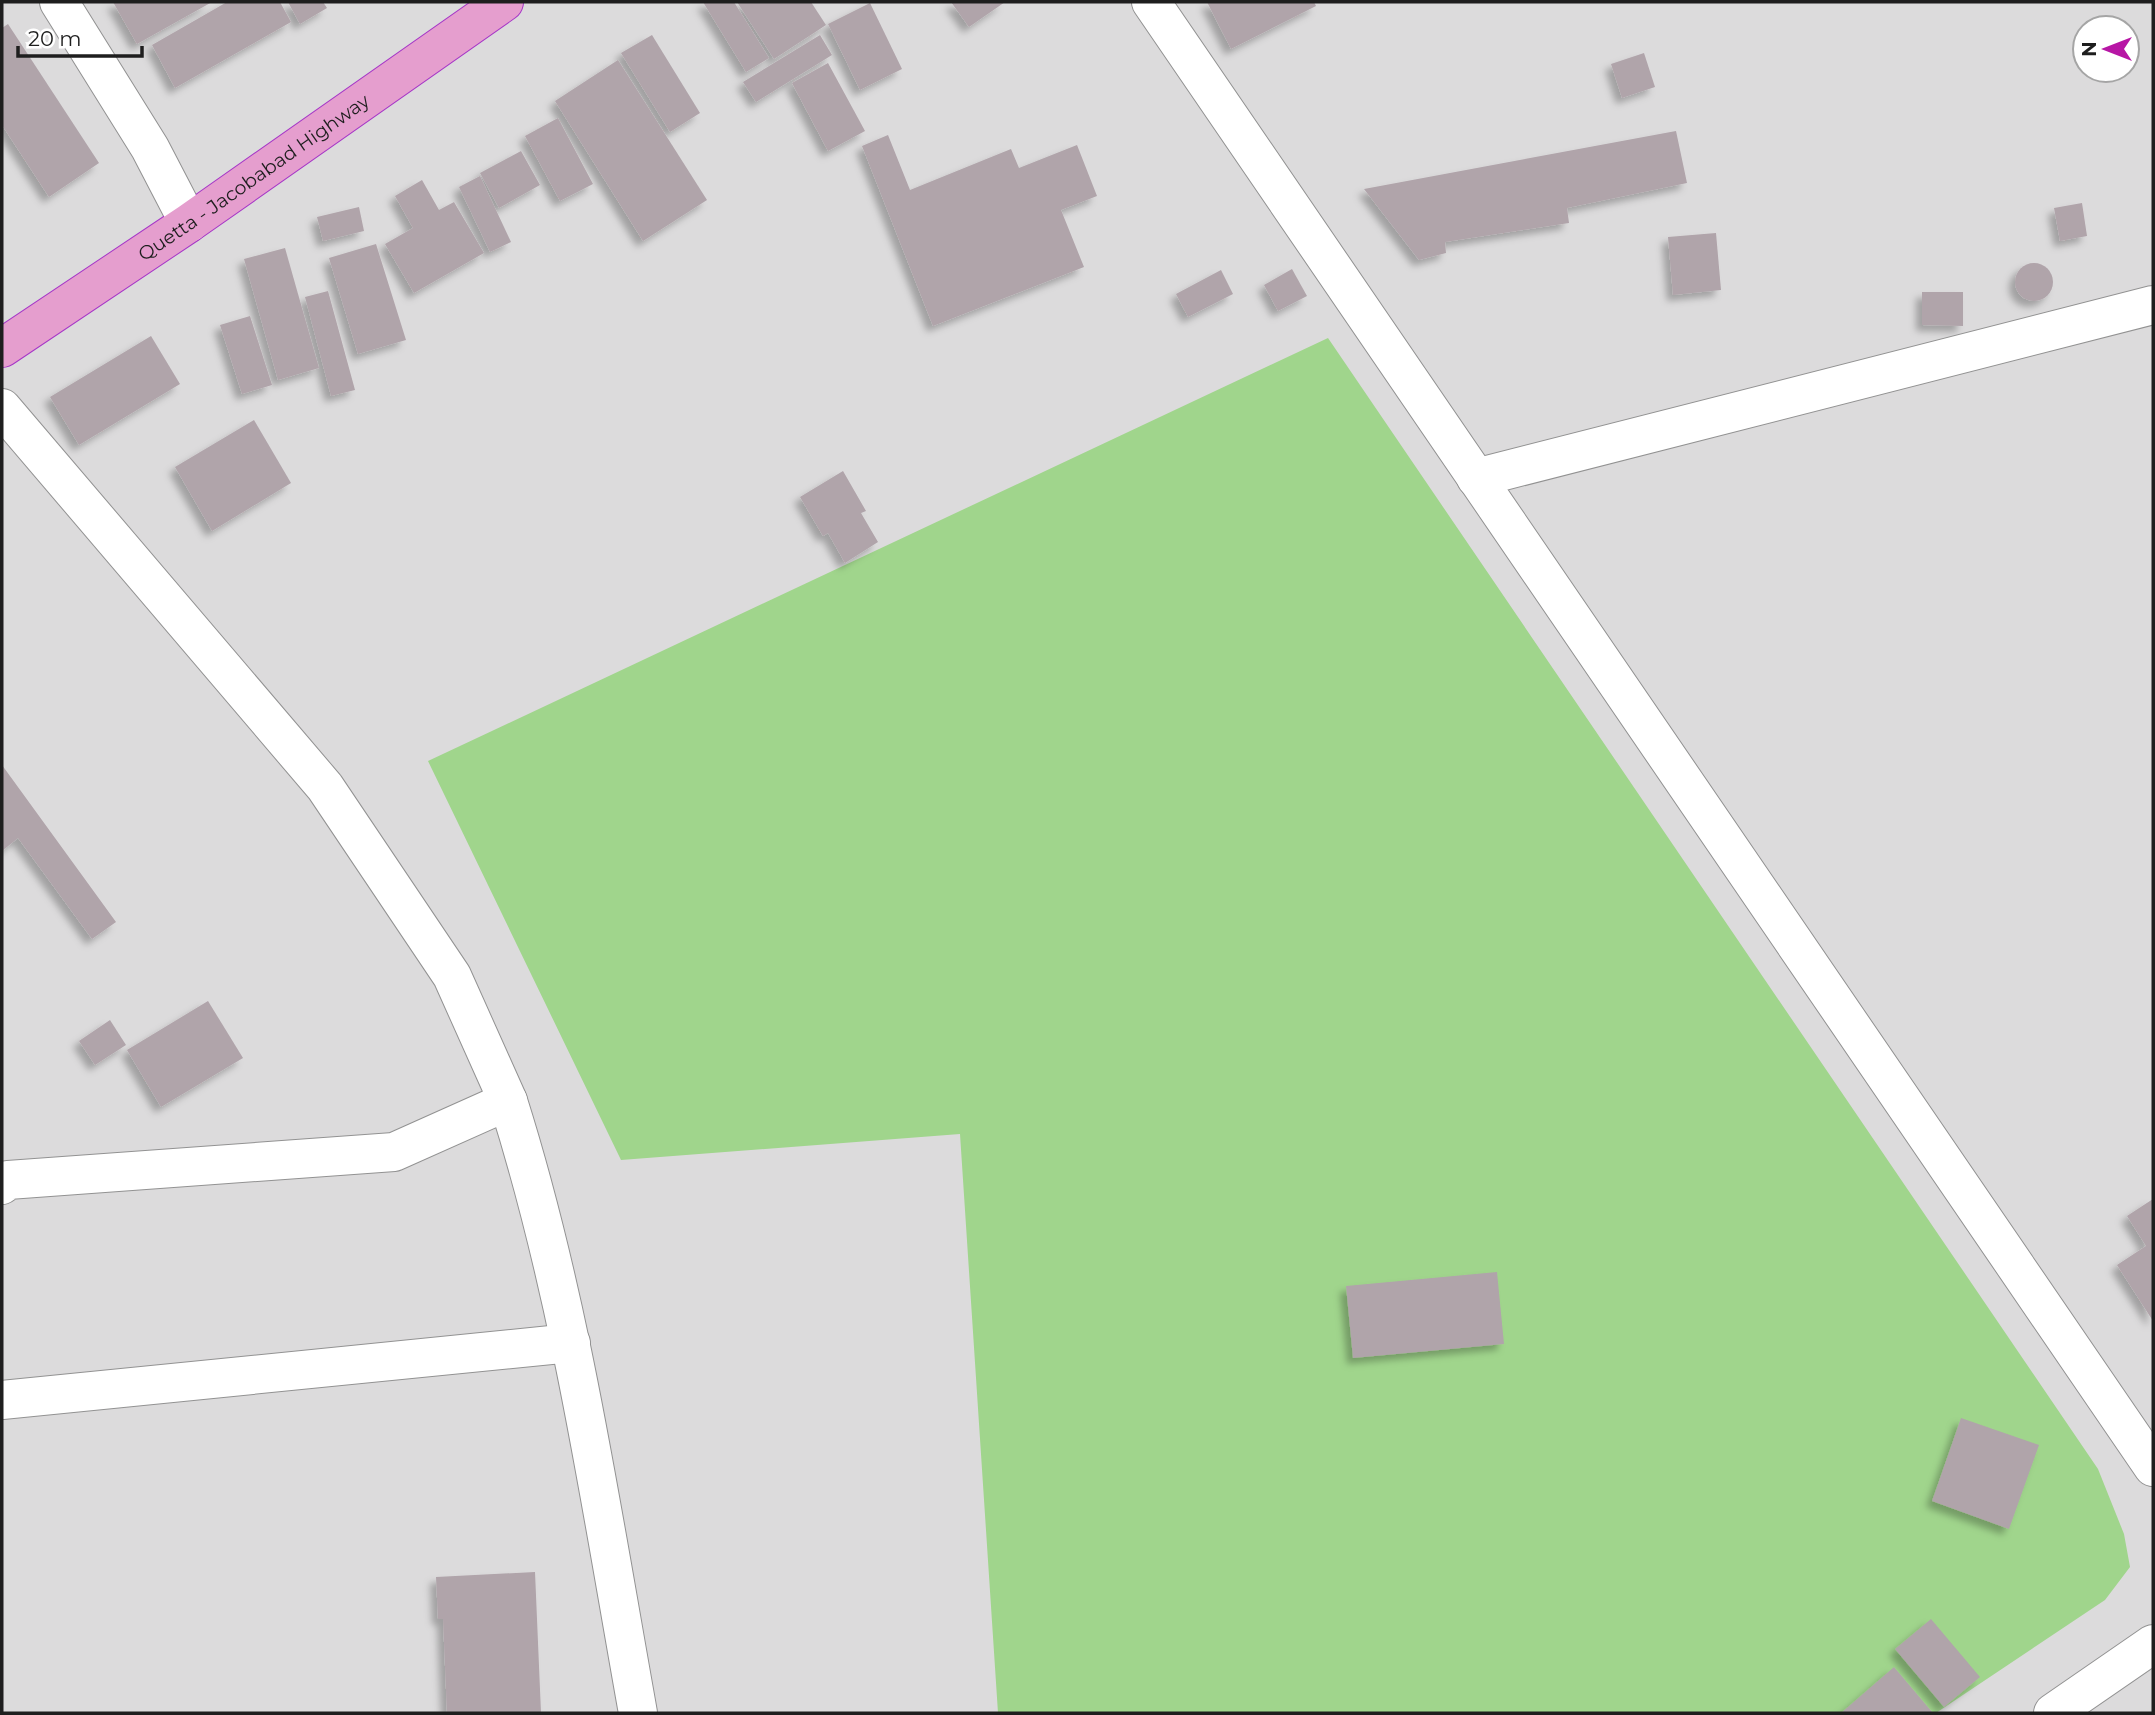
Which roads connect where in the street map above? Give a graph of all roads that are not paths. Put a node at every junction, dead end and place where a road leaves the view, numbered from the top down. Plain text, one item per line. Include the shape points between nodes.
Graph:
1 (59, 2) edge
2 (504, 2) edge
3 (1151, 2) edge
4 (189, 223) junction
5 (2153, 305) edge
6 (2, 348) edge
7 (2, 408) edge
8 (1476, 478) junction
9 (508, 1101) junction
10 (2, 1185) edge
11 (571, 1343) junction
12 (2, 1400) edge
13 (2153, 1467) edge
14 (2153, 1644) edge
15 (638, 1713) edge
16 (2053, 1713) edge

1 - 4 street via 150,148
2 - 4 highway, Quetta - Jacobabad Highway
3 - 8 street
4 - 6 highway, Quetta - Jacobabad Highway
5 - 8 street
7 - 9 street via 325,787 452,976
8 - 13 street
9 - 10 street via 394,1152 8,1180
9 - 11 street via 531,1173
11 - 12 street
11 - 15 street
14 - 16 street

